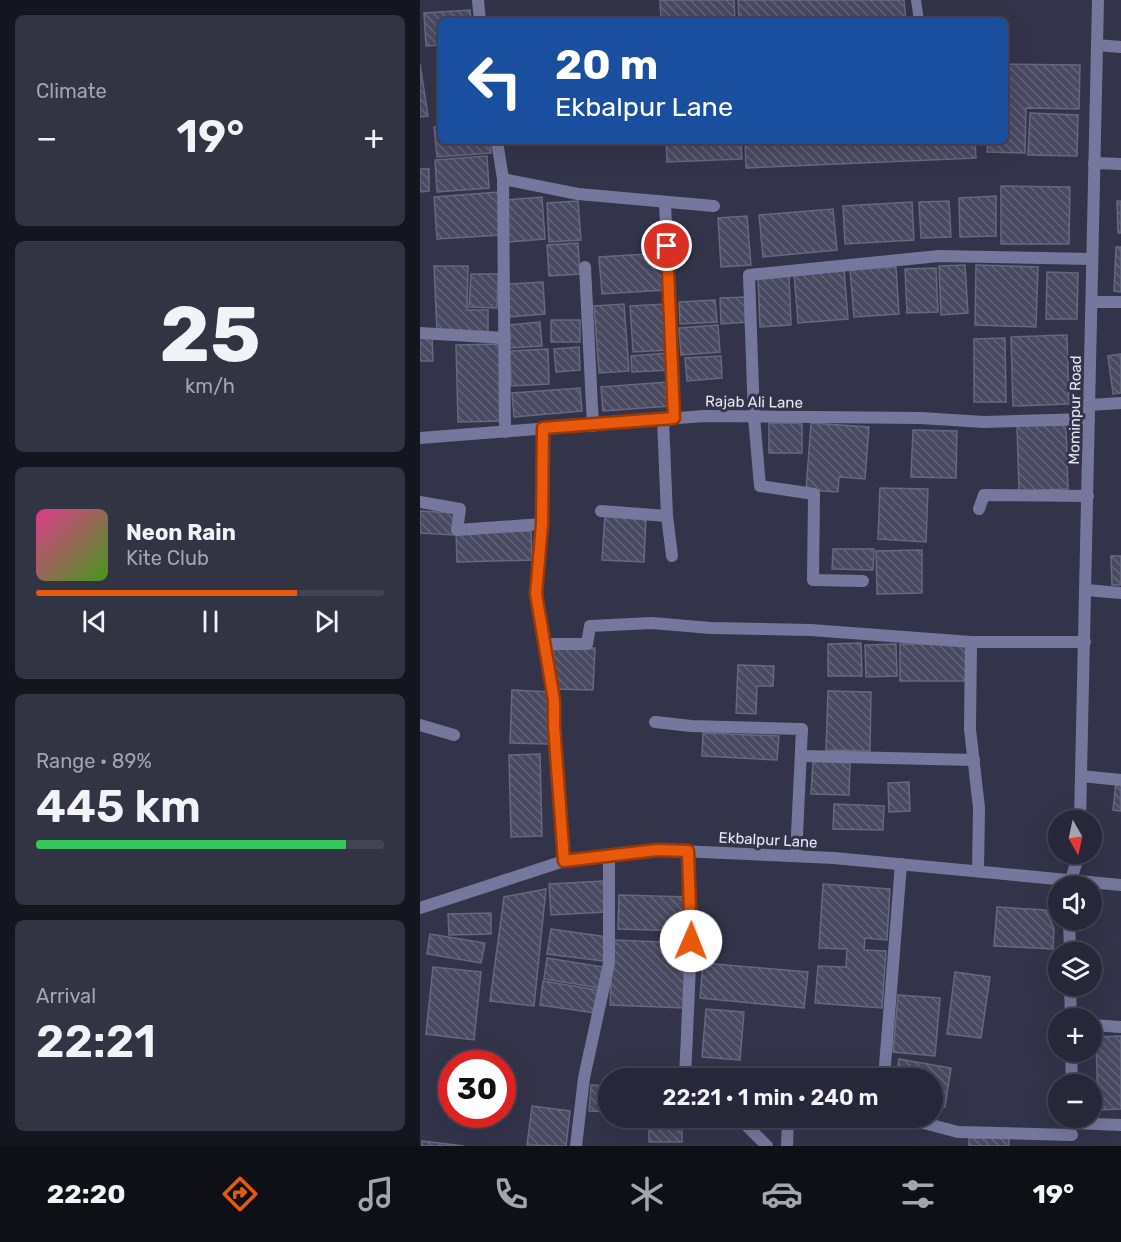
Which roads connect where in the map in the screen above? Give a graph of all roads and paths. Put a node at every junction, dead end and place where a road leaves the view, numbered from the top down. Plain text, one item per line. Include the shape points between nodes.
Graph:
1 (478, 0) edge
2 (916, 0) edge
3 (1098, 0) edge
4 (480, 18) edge
5 (919, 18) edge
6 (1097, 45) junction
7 (1121, 47) edge
8 (497, 144) edge
9 (1094, 163) junction
10 (1121, 164) edge
11 (503, 179) junction
12 (665, 202) junction
13 (714, 206) dead end
14 (1092, 259) junction
15 (585, 267) dead end
16 (1092, 302) junction
17 (1121, 302) edge
18 (420, 333) edge
19 (505, 338) junction
20 (1121, 403) edge
21 (1090, 405) junction
22 (754, 417) junction
23 (669, 419) junction
24 (1089, 419) junction
25 (593, 426) junction
26 (543, 428) junction
27 (505, 432) junction
28 (420, 438) edge
29 (1088, 496) junction
30 (420, 502) edge
31 (979, 509) dead end
32 (602, 511) dead end
33 (667, 516) junction
34 (542, 524) junction
35 (672, 556) dead end
36 (863, 581) dead end
37 (1086, 590) junction
38 (1121, 593) edge
39 (971, 642) junction
40 (1085, 642) junction
41 (544, 644) junction
42 (655, 722) dead end
43 (420, 725) edge
44 (454, 735) dead end
45 (801, 756) junction
46 (974, 760) junction
47 (1082, 776) junction
48 (1121, 780) edge
49 (1080, 810) edge
50 (688, 851) junction
51 (609, 855) junction
52 (796, 856) junction
53 (564, 861) junction
54 (901, 864) junction
55 (978, 872) junction
56 (1048, 880) edge
57 (1102, 884) edge
58 (1121, 885) edge
59 (420, 908) edge
60 (1102, 1025) edge
61 (1121, 1026) edge
62 (685, 1068) edge
63 (885, 1068) edge
64 (1121, 1125) edge
65 (749, 1128) edge
66 (788, 1128) edge
67 (943, 1128) edge
68 (1072, 1130) edge
69 (958, 1132) junction
70 (576, 1146) edge
71 (767, 1146) edge
72 (787, 1146) edge
73 (957, 1146) edge

1 - 4 street
2 - 5 lane
3 - 6 street, Mominpur Road
6 - 7 street
6 - 9 street, Mominpur Road
8 - 11 street
9 - 10 street
9 - 14 street, Mominpur Road
11 - 12 street via 578,194
11 - 19 street
12 - 13 street
12 - 23 street
14 - 16 street, Mominpur Road
14 - 22 street via 939,256 749,275
15 - 25 street
16 - 17 street
16 - 21 street, Mominpur Road
18 - 19 street
19 - 27 street
20 - 21 street
21 - 24 street, Mominpur Road
22 - 23 street, Rajab Ali Lane
22 - 24 street, Rajab Ali Lane via 984,422
22 - 36 street via 760,486 814,494 813,580
23 - 25 street, Rajab Ali Lane
23 - 33 street
24 - 29 street, Mominpur Road
25 - 26 street, Rajab Ali Lane
26 - 27 street, Rajab Ali Lane
26 - 34 street
27 - 28 street, Rajab Ali Lane
29 - 31 street via 984,495
29 - 37 street, Mominpur Road
30 - 34 street via 460,509 457,530
32 - 33 street
33 - 35 street
34 - 41 street via 536,594
37 - 38 street
37 - 40 street, Mominpur Road
39 - 40 street
39 - 41 street via 652,623 590,626 587,644
39 - 46 street via 970,729
40 - 47 street, Mominpur Road
41 - 53 street via 554,700
42 - 45 street via 802,729
43 - 44 street
45 - 46 street
45 - 52 street
46 - 55 street via 979,808
47 - 48 street
47 - 49 street, Mominpur Road
50 - 51 street, Ekbalpur Lane
50 - 52 street, Ekbalpur Lane
50 - 62 street via 692,921
51 - 53 street, Ekbalpur Lane
51 - 70 street via 609,963 584,1078
52 - 54 street, Ekbalpur Lane
53 - 59 street, Ekbalpur Lane
54 - 55 street, Ekbalpur Lane
54 - 63 street
55 - 56 street, Ekbalpur Lane
57 - 58 street, Ekbalpur Lane
60 - 61 street
64 - 68 street
65 - 71 street
66 - 72 street
67 - 69 street
68 - 69 street
69 - 73 street

